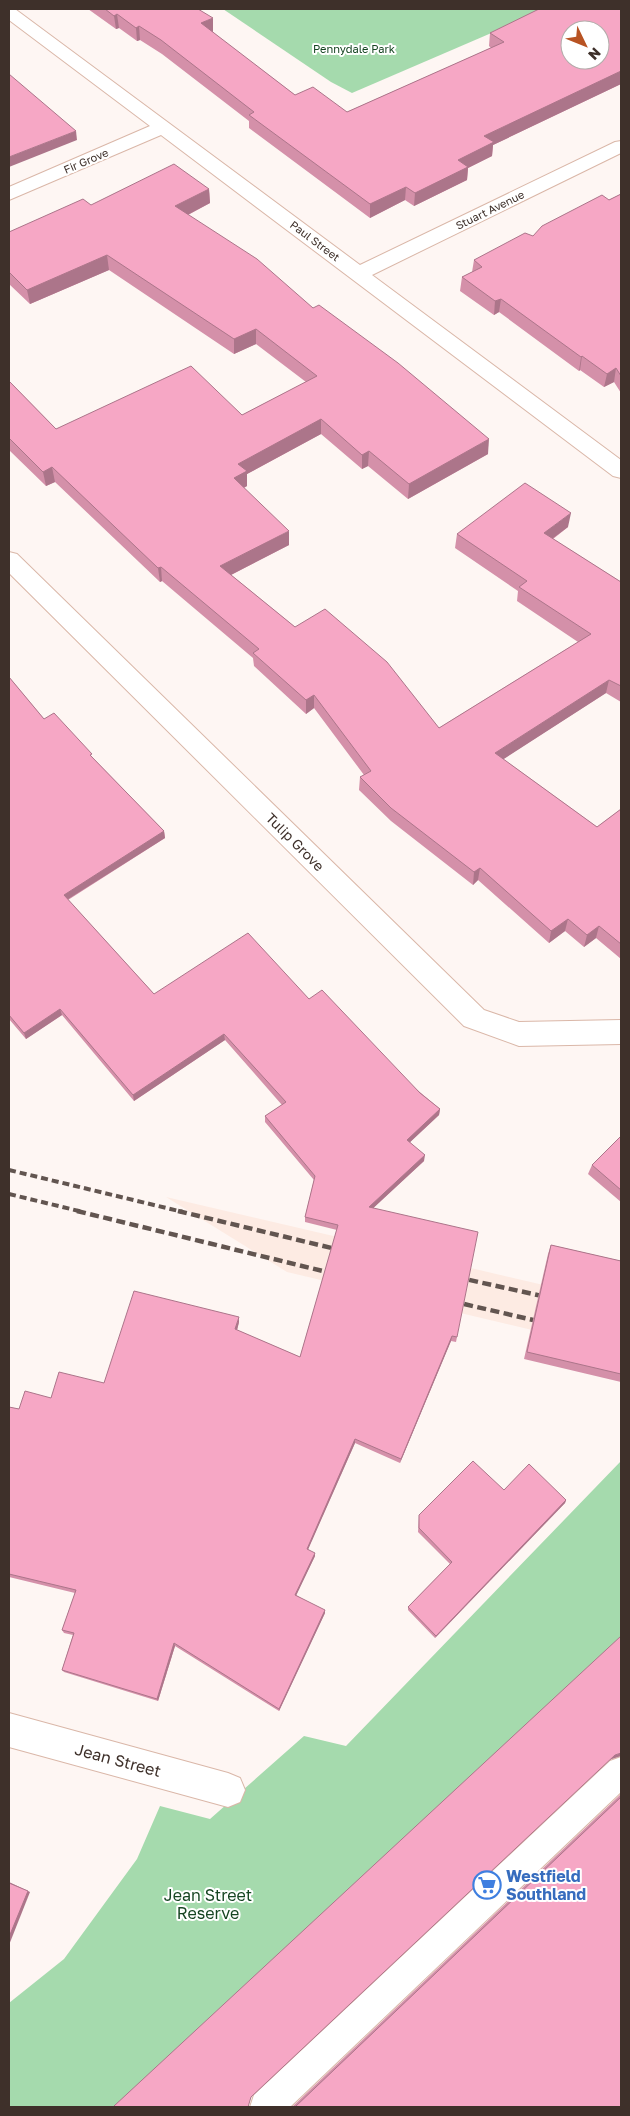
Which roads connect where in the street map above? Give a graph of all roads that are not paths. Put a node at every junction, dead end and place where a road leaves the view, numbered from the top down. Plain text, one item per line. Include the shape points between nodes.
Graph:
1 (9, 12) edge
2 (164, 127) junction
3 (621, 146) edge
4 (9, 194) edge
5 (358, 274) junction
6 (621, 471) edge
7 (9, 560) edge
8 (621, 1032) edge
9 (9, 1730) edge
10 (621, 1772) edge
11 (228, 1790) dead end
12 (367, 2013) junction
13 (266, 2107) edge
14 (290, 2107) edge

1 - 2 street, Paul Street
2 - 4 street, Fir Grove
2 - 5 street, Paul Street
3 - 5 street, Stuart Avenue
5 - 6 street, Paul Street
7 - 8 street, Tulip Grove via 474,1018 519,1034
9 - 11 street, Jean Street
10 - 12 lane
12 - 13 lane
12 - 14 lane

